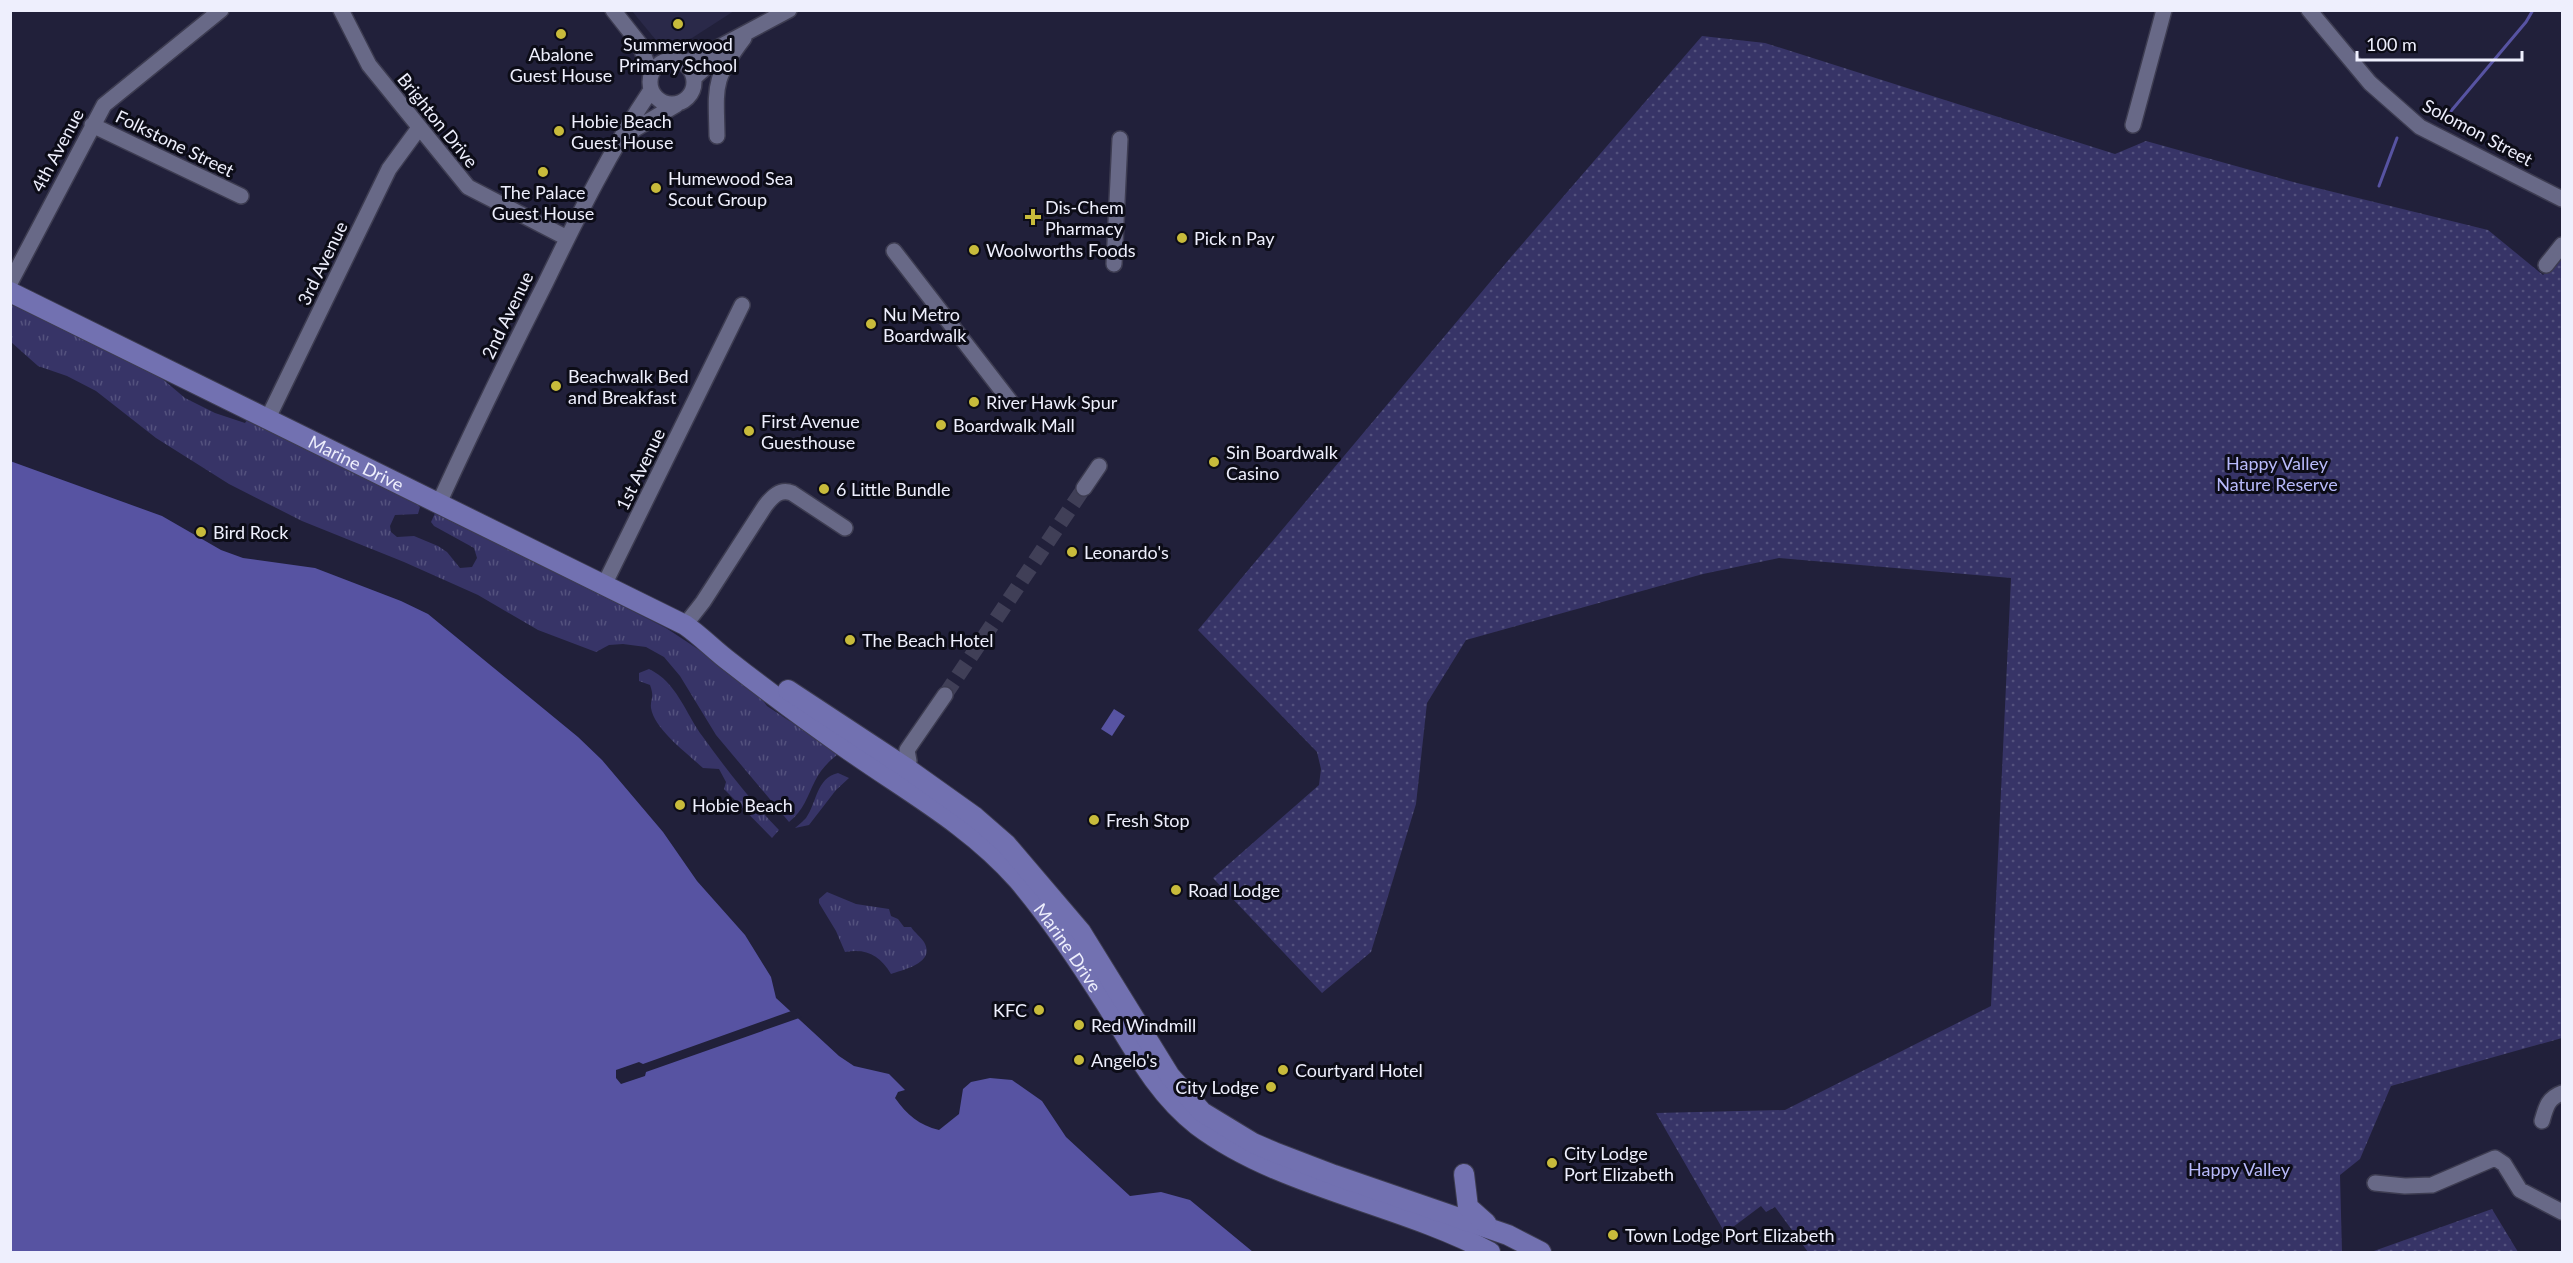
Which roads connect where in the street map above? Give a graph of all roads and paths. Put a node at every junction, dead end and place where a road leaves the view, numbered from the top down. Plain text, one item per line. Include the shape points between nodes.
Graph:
1 (221, 10) edge
2 (341, 10) edge
3 (613, 10) edge
4 (789, 10) edge
5 (2164, 10) edge
6 (2309, 10) edge
7 (743, 36) junction
8 (639, 43) junction
9 (675, 61) junction
10 (694, 78) junction
11 (651, 82) junction
12 (678, 104) junction
13 (92, 125) junction
14 (2133, 125) dead end
15 (419, 128) junction
16 (717, 136) dead end
17 (1120, 140) dead end
18 (615, 147) junction
19 (241, 196) dead end
20 (2562, 199) edge
21 (567, 238) junction
22 (2562, 245) edge
23 (894, 251) dead end
24 (1114, 264) dead end
25 (2546, 265) dead end
26 (10, 283) edge
27 (10, 292) edge
28 (742, 304) dead end
29 (1010, 401) dead end
30 (267, 420) junction
31 (1099, 466) dead end
32 (1084, 488) tunnel mouth
33 (438, 503) junction
34 (845, 528) dead end
35 (604, 585) junction
36 (692, 630) junction
37 (945, 695) tunnel mouth
38 (905, 767) junction
39 (2562, 1093) edge
40 (2542, 1121) dead end
41 (1464, 1174) dead end
42 (2375, 1183) dead end
43 (2562, 1212) edge
44 (1444, 1221) junction
45 (1493, 1229) junction
46 (1490, 1252) edge
47 (1541, 1252) edge

1 - 13 street, 4th Avenue via 109,99
2 - 15 street, Brighton Drive via 369,65
3 - 8 street
4 - 7 street
5 - 14 street
6 - 20 street, Solomon Street via 2370,83 2420,128
7 - 9 street via 695,60
7 - 10 street
7 - 16 street via 721,71 716,87
8 - 9 street
8 - 11 street
9 - 10 street via 690,69
9 - 11 street via 661,63
10 - 12 street via 692,92
11 - 12 street via 659,100
11 - 18 street, 2nd Avenue
12 - 18 street, 2nd Avenue via 635,129
13 - 19 street, Folkstone Street
13 - 26 street, 4th Avenue
15 - 21 street, Brighton Drive via 468,187
15 - 30 street, 3rd Avenue via 389,169
17 - 24 street
18 - 21 street, 2nd Avenue
21 - 33 street, 2nd Avenue
22 - 25 street
23 - 29 street
27 - 30 main road, Marine Drive
28 - 35 street, 1st Avenue
30 - 33 main road, Marine Drive
31 - 32 street
33 - 35 main road, Marine Drive
34 - 36 street via 792,493 783,491 775,495 704,602
35 - 36 main road, Marine Drive
36 - 38 main road, Marine Drive via 725,646
36 - 44 main road, Marine Drive via 845,748 989,849 1050,920 1150,1076 1196,1124 1232,1148 1317,1184
37 - 38 street via 907,750 909,761
38 - 44 main road, Marine Drive via 995,833 1063,909 1105,968 1170,1076 1202,1112 1253,1143
39 - 40 street via 2548,1101
41 - 45 main road via 1468,1207
42 - 43 street via 2432,1185 2495,1158 2504,1164 2520,1190
44 - 45 main road
44 - 46 main road
45 - 47 main road

